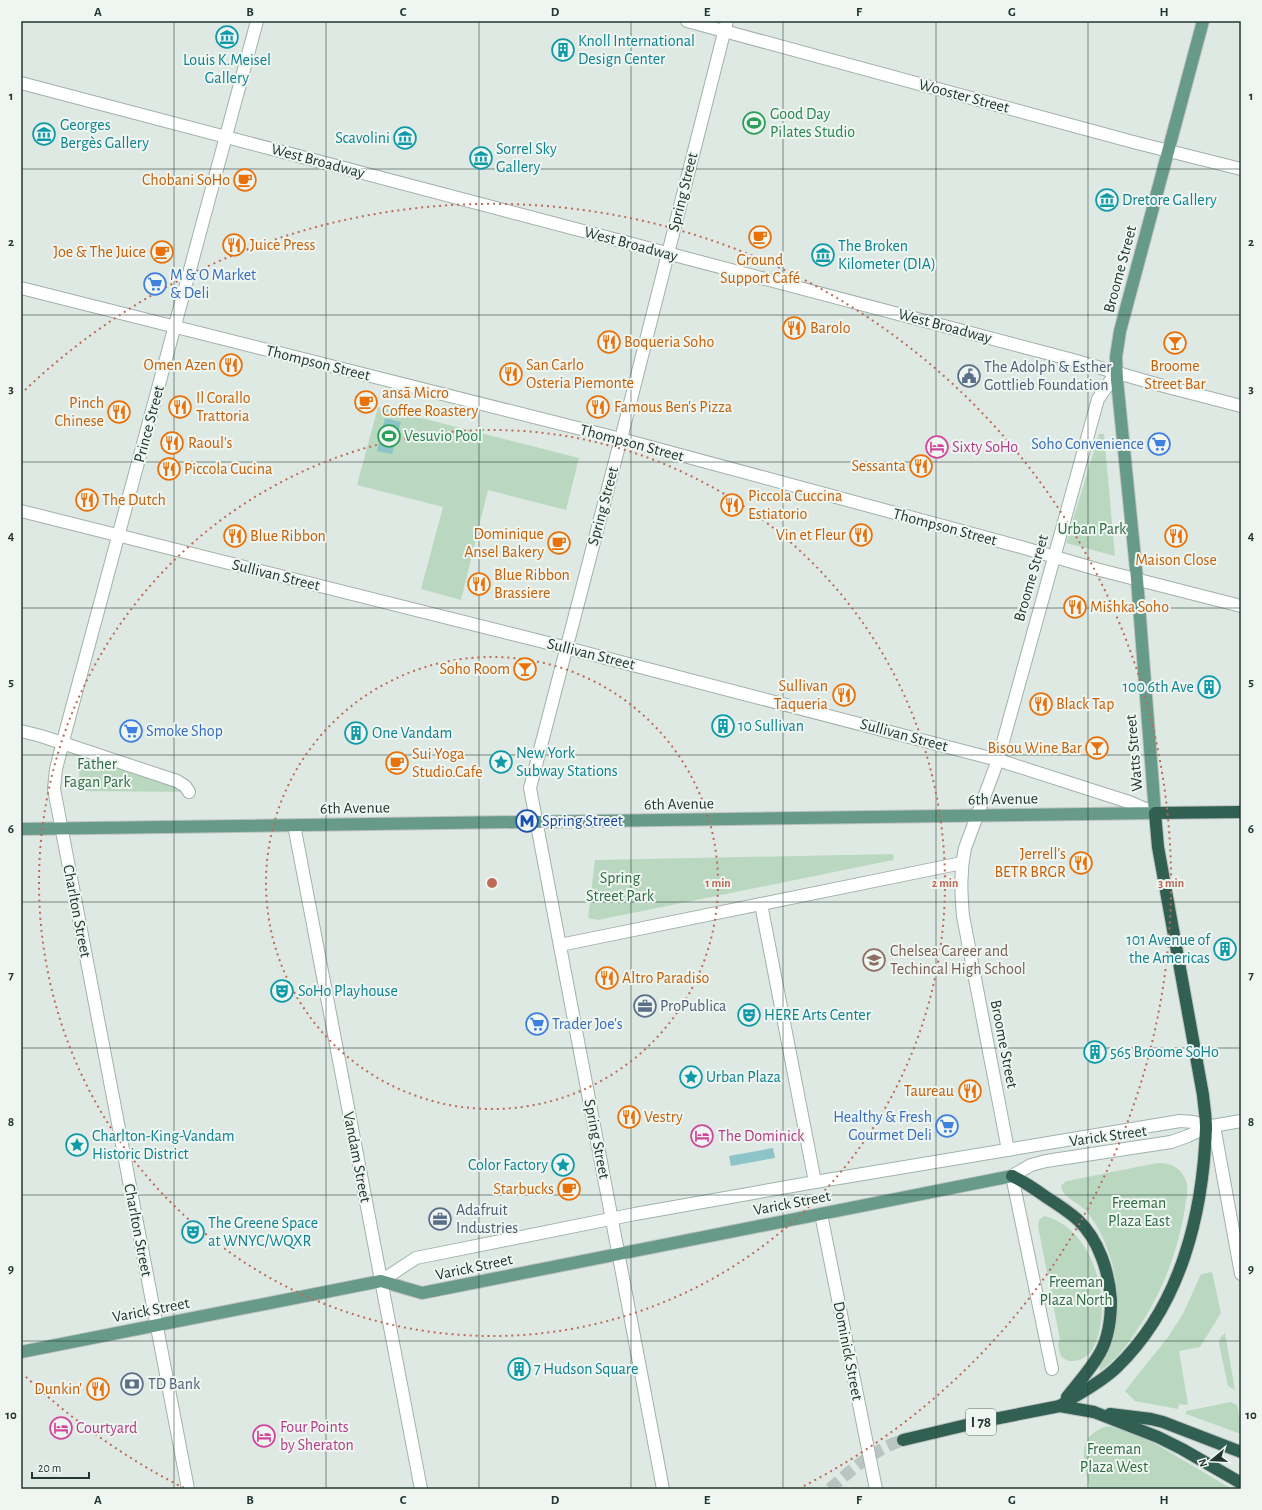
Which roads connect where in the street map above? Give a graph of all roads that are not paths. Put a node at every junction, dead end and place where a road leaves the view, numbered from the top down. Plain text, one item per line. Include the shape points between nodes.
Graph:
1 (257, 21) edge
2 (687, 21) edge
3 (1203, 21) edge
4 (726, 26) edge
5 (21, 83) edge
6 (227, 137) junction
7 (1168, 151) junction
8 (1241, 169) edge
9 (668, 253) junction
10 (21, 288) edge
11 (175, 327) junction
12 (1116, 373) junction
13 (1241, 406) edge
14 (621, 439) junction
15 (21, 511) edge
16 (119, 535) junction
17 (1054, 557) junction
18 (1137, 579) junction
19 (1241, 606) edge
20 (566, 648) junction
21 (21, 731) edge
22 (62, 744) junction
23 (998, 760) junction
24 (189, 792) dead end
25 (1241, 812) edge
26 (1155, 813) junction
27 (977, 815) junction
28 (536, 822) junction
29 (294, 825) junction
30 (21, 829) edge
31 (61, 829) junction
32 (962, 863) junction
33 (761, 904) junction
34 (560, 945) junction
35 (1241, 1121) edge
36 (1210, 1127) junction
37 (1008, 1150) junction
38 (1012, 1176) junction
39 (815, 1182) junction
40 (821, 1214) junction
41 (612, 1219) junction
42 (618, 1254) junction
43 (1241, 1274) edge
44 (381, 1281) junction
45 (157, 1326) junction
46 (21, 1352) edge
47 (1052, 1369) dead end
48 (1060, 1406) junction
49 (1094, 1412) junction
50 (904, 1440) tunnel mouth
51 (1241, 1452) edge
52 (1241, 1483) edge
53 (188, 1489) edge
54 (421, 1489) edge
55 (663, 1489) edge
56 (876, 1489) edge

1 - 6 street, Prince Street
2 - 4 street, Wooster Street
3 - 7 main road, Broome Street
4 - 7 street, Wooster Street
4 - 9 street, Spring Street
5 - 6 street, West Broadway
6 - 9 street, West Broadway
6 - 11 street, Prince Street
7 - 8 street, Wooster Street
7 - 12 main road, Broome Street via 1118,344
9 - 12 street, West Broadway
9 - 14 street, Spring Street
10 - 11 street, Thompson Street
11 - 14 street, Thompson Street
11 - 16 street, Prince Street
12 - 13 street, West Broadway
12 - 17 street, Broome Street via 1098,399
12 - 18 main road, Watts Street
14 - 17 street, Thompson Street
14 - 20 street, Spring Street
15 - 16 street, Sullivan Street
16 - 20 street, Sullivan Street
16 - 22 street, Prince Street
17 - 18 street, Thompson Street
17 - 23 street, Broome Street
18 - 19 street, Thompson Street
18 - 26 main road, Watts Street
20 - 23 street, Sullivan Street
20 - 28 street, Spring Street via 530,788
21 - 22 street
22 - 24 street via 176,781
22 - 31 street, Prince Street via 54,789
23 - 26 street, Sullivan Street via 1129,802
23 - 27 street, Broome Street
25 - 26 highway, 6th Avenue
26 - 27 main road, 6th Avenue
26 - 36 highway, Watts Street via 1158,847
27 - 28 main road, 6th Avenue
27 - 32 street, Broome Street
28 - 29 main road, 6th Avenue
28 - 34 street, Spring Street
29 - 31 main road, 6th Avenue
29 - 44 street, Vandam Street
30 - 31 main road, 6th Avenue
31 - 45 street, Charlton Street
32 - 33 street
32 - 37 street, Broome Street via 963,916
33 - 34 street
33 - 39 street
34 - 41 street, Spring Street
35 - 36 street, Varick Street
36 - 37 street, Varick Street via 1180,1121
36 - 38 street, Varick Street via 1171,1142 1046,1161
36 - 43 street, Watts Street
36 - 48 highway via 1194,1222 1183,1263 1168,1297 1153,1323 1128,1356 1106,1377
37 - 39 street, Varick Street
38 - 40 main road, Varick Street
38 - 47 street
38 - 48 highway via 1028,1183 1078,1221 1090,1235 1108,1276 1111,1315 1104,1343 1094,1363
39 - 41 street, Varick Street
40 - 42 main road, Varick Street
40 - 56 street, Dominick Street
41 - 42 street, Spring Street
41 - 44 street, Varick Street via 416,1258
42 - 44 main road, Varick Street via 422,1294
42 - 55 street, Spring Street
44 - 45 main road, Varick Street
44 - 54 street, Vandam Street
45 - 46 main road, Varick Street
45 - 53 street, Charlton Street
48 - 49 highway
48 - 50 highway, I 78
49 - 51 highway via 1163,1422
49 - 52 highway via 1182,1449

